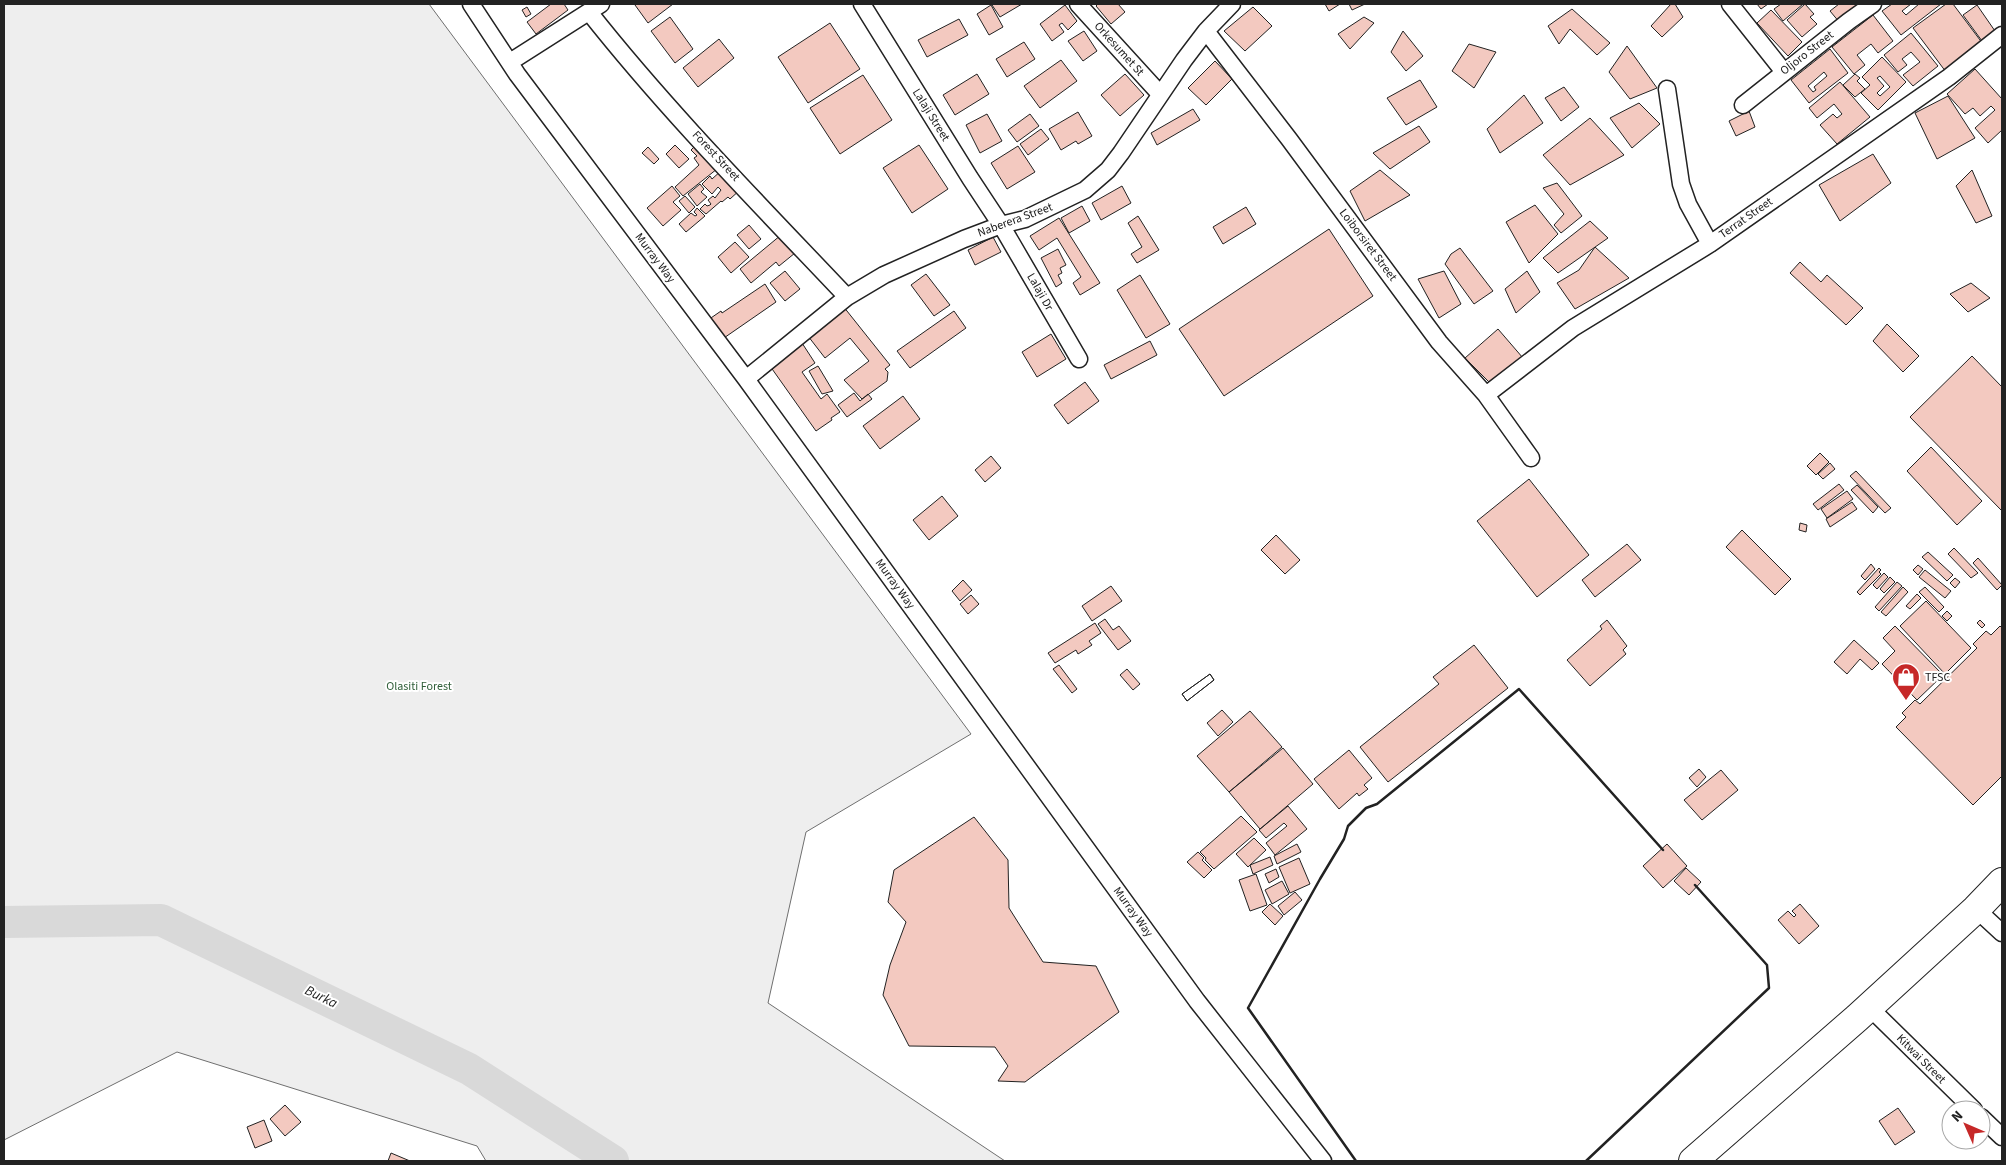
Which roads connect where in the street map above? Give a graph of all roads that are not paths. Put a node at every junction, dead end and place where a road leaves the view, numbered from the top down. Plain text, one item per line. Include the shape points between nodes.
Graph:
1 (471, 4) edge
2 (862, 4) edge
3 (1078, 4) edge
4 (1232, 4) edge
5 (1730, 4) edge
6 (1873, 4) edge
7 (595, 8) edge
8 (1206, 31) junction
9 (2002, 35) edge
10 (510, 62) junction
11 (1784, 72) junction
12 (1667, 89) dead end
13 (1160, 94) junction
14 (1743, 105) dead end
15 (1001, 225) junction
16 (1710, 244) junction
17 (847, 297) junction
18 (1079, 359) dead end
19 (746, 379) junction
20 (1486, 395) junction
21 (1531, 458) dead end
22 (2002, 882) edge
23 (1976, 909) junction
24 (2002, 932) edge
25 (1869, 1007) junction
26 (1964, 1100) edge
27 (1991, 1127) edge
28 (2002, 1137) edge
29 (1323, 1161) edge
30 (1694, 1161) edge

1 - 10 street, Murray Way
2 - 15 street, Lalaji Street
3 - 13 street, Orkesumet St
4 - 8 street, Naberera Street
5 - 11 street
6 - 11 street, Oljoro Street
7 - 10 street
7 - 17 street, Forest Street via 624,56
8 - 13 street, Naberera Street
8 - 20 street, Loiborsiret Street via 1439,342
9 - 16 street, Terrat Street via 1949,77
10 - 19 street, Murray Way
11 - 14 street, Oljoro Street
12 - 16 street via 1680,184
13 - 15 street, Naberera Street via 1121,154 1096,181 1057,205
15 - 17 street, Naberera Street via 964,238 884,275
15 - 18 street, Lalaji Dr
16 - 20 street, Terrat Street via 1573,328
17 - 19 street, Naberera Street
19 - 29 street, Murray Way via 1197,1001
20 - 21 street, Loiborsiret Street
22 - 23 highway
23 - 24 street
23 - 25 highway
25 - 26 street, Kitwai Street
25 - 30 highway
27 - 28 street

